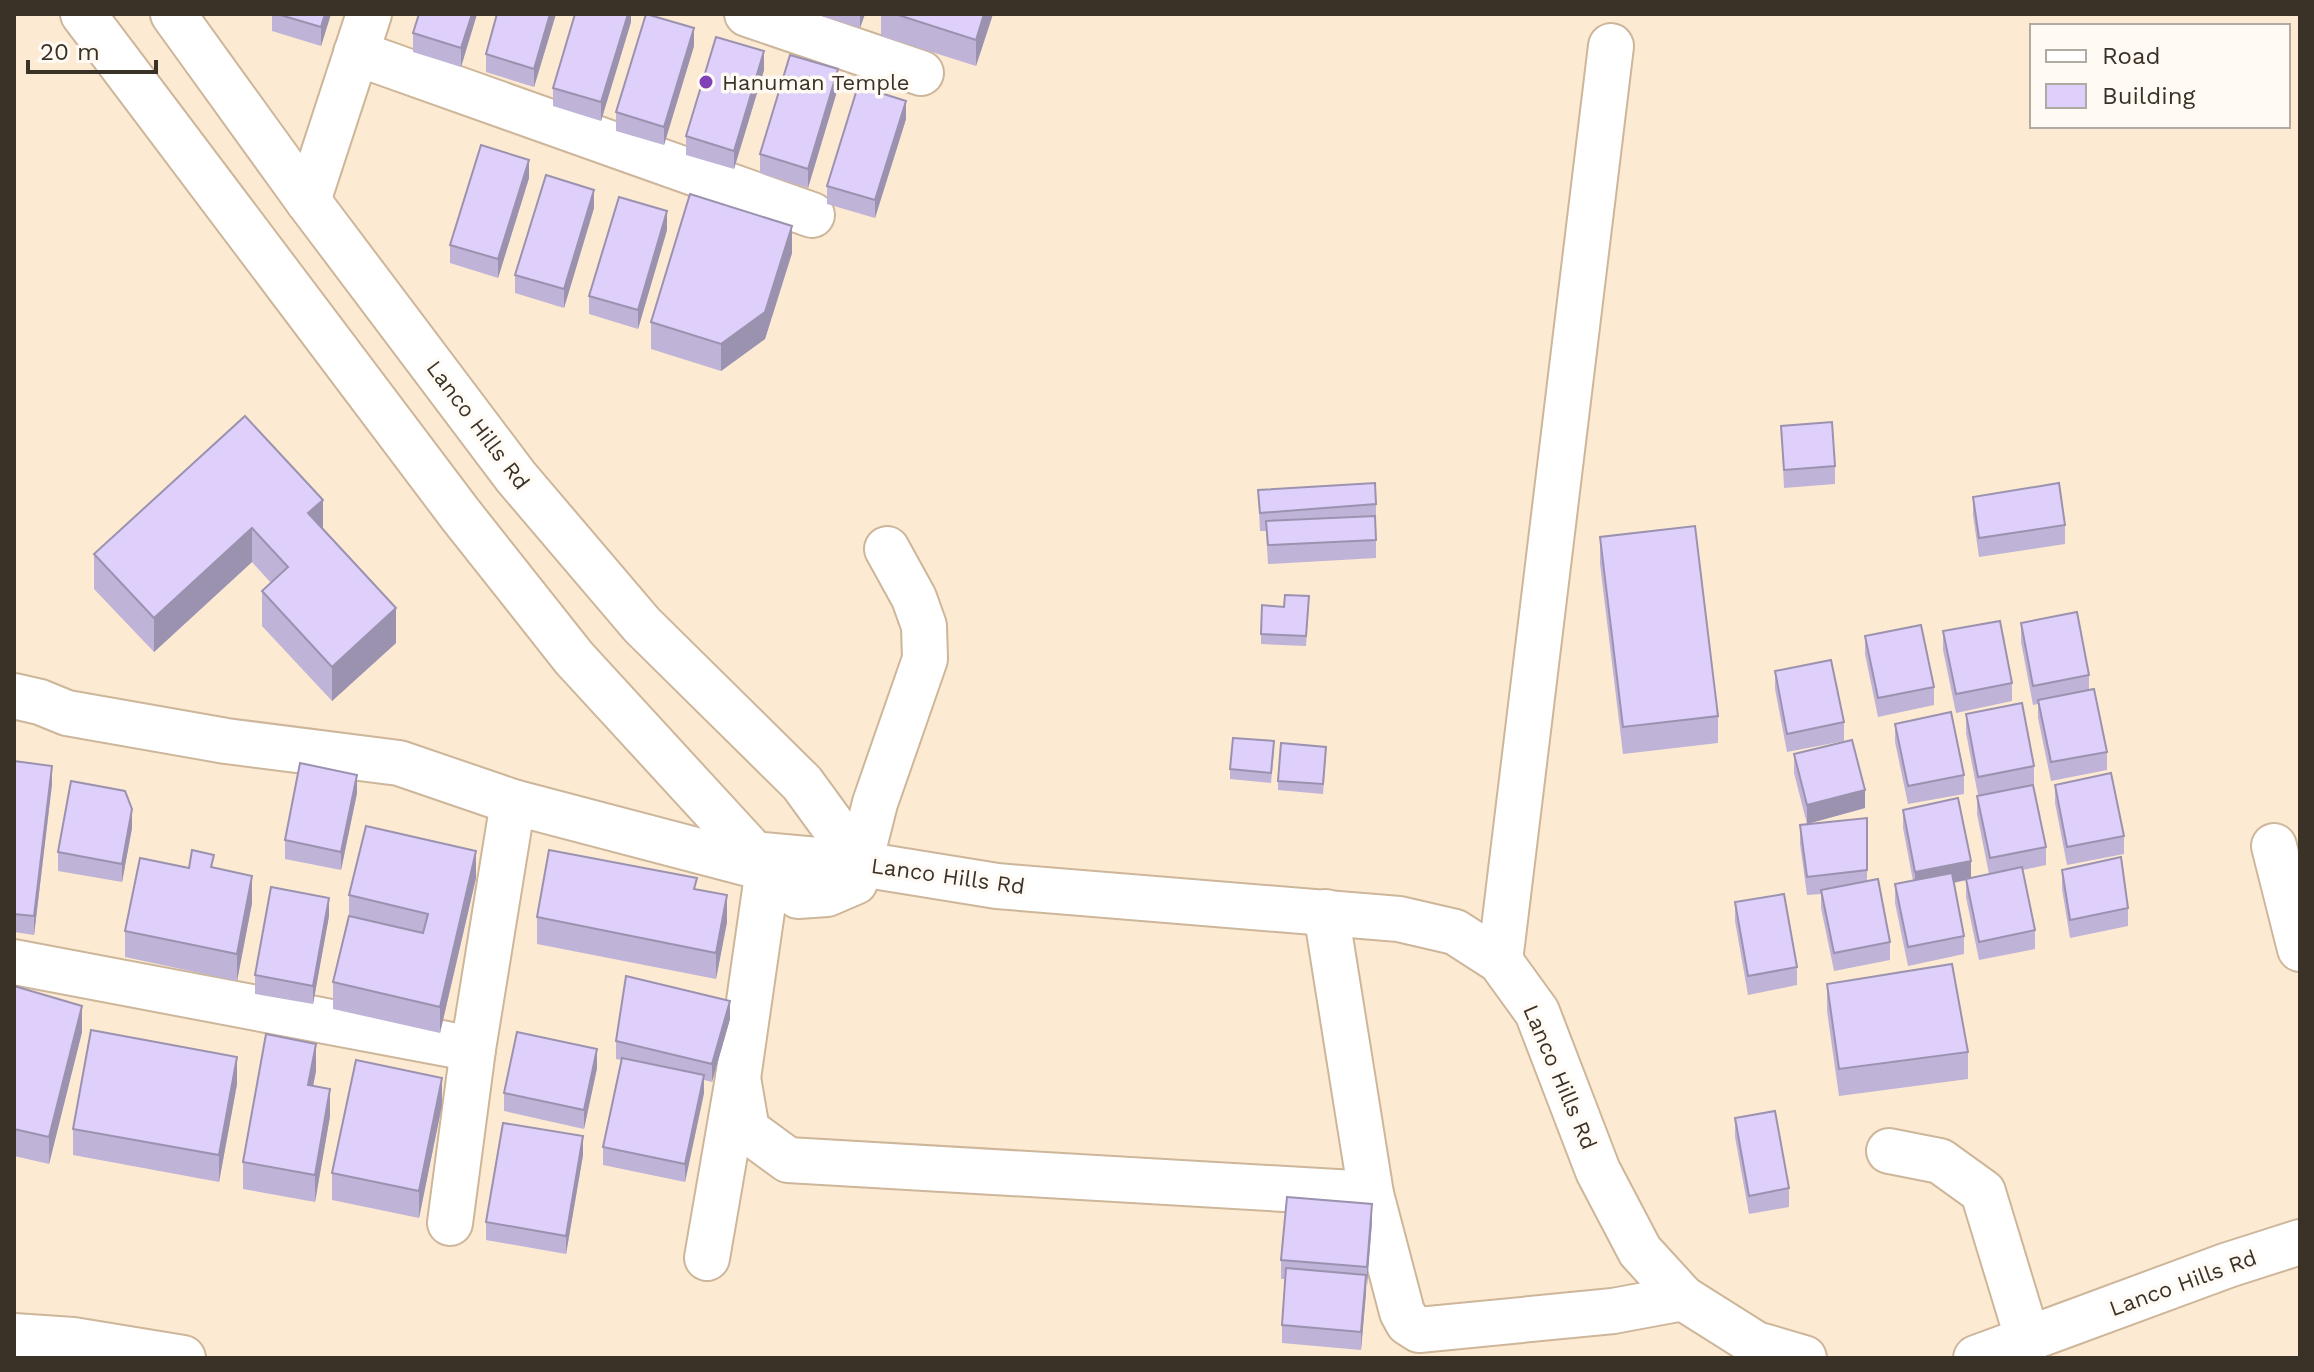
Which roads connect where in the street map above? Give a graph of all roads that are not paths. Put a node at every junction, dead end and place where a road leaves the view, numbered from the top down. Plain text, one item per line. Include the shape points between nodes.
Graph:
1 (83, 14) edge
2 (173, 14) edge
3 (747, 14) edge
4 (362, 33) edge
5 (1611, 46) dead end
6 (921, 73) dead end
7 (308, 201) junction
8 (812, 215) dead end
9 (887, 549) dead end
10 (14, 696) edge
11 (513, 802) junction
12 (2274, 846) dead end
13 (761, 862) junction
14 (861, 864) junction
15 (1326, 912) junction
16 (2300, 949) edge
17 (1500, 961) junction
18 (14, 962) edge
19 (473, 1049) junction
20 (738, 1078) junction
21 (1889, 1151) dead end
22 (1371, 1194) junction
23 (450, 1223) dead end
24 (2300, 1242) edge
25 (707, 1258) dead end
26 (1683, 1298) junction
27 (14, 1336) edge
28 (2028, 1340) junction
29 (183, 1358) edge
30 (1804, 1358) edge
31 (1976, 1358) edge

1 - 13 street via 574,658
2 - 7 street, Lanco Hills Rd
3 - 6 street
4 - 7 street
4 - 8 street
5 - 17 street
7 - 14 street, Lanco Hills Rd via 516,477 642,625 802,783
9 - 14 street via 924,626 925,659 875,803
10 - 11 street via 67,713 212,739 399,763
11 - 13 street
11 - 19 street
12 - 16 street
13 - 14 street via 798,896 827,894 855,882
13 - 20 street
14 - 15 street, Lanco Hills Rd via 997,886
15 - 17 street, Lanco Hills Rd via 1399,919 1455,932
15 - 22 street
17 - 26 street, Lanco Hills Rd via 1537,1012 1598,1171 1640,1251
18 - 19 street
19 - 23 street
20 - 22 street via 747,1130 788,1160
20 - 25 street
21 - 28 street via 1940,1161 1983,1192
22 - 26 street via 1402,1312 1419,1330 1613,1311
24 - 28 street, Lanco Hills Rd
26 - 30 street, Lanco Hills Rd via 1756,1344
27 - 29 street
28 - 31 street, Lanco Hills Rd

